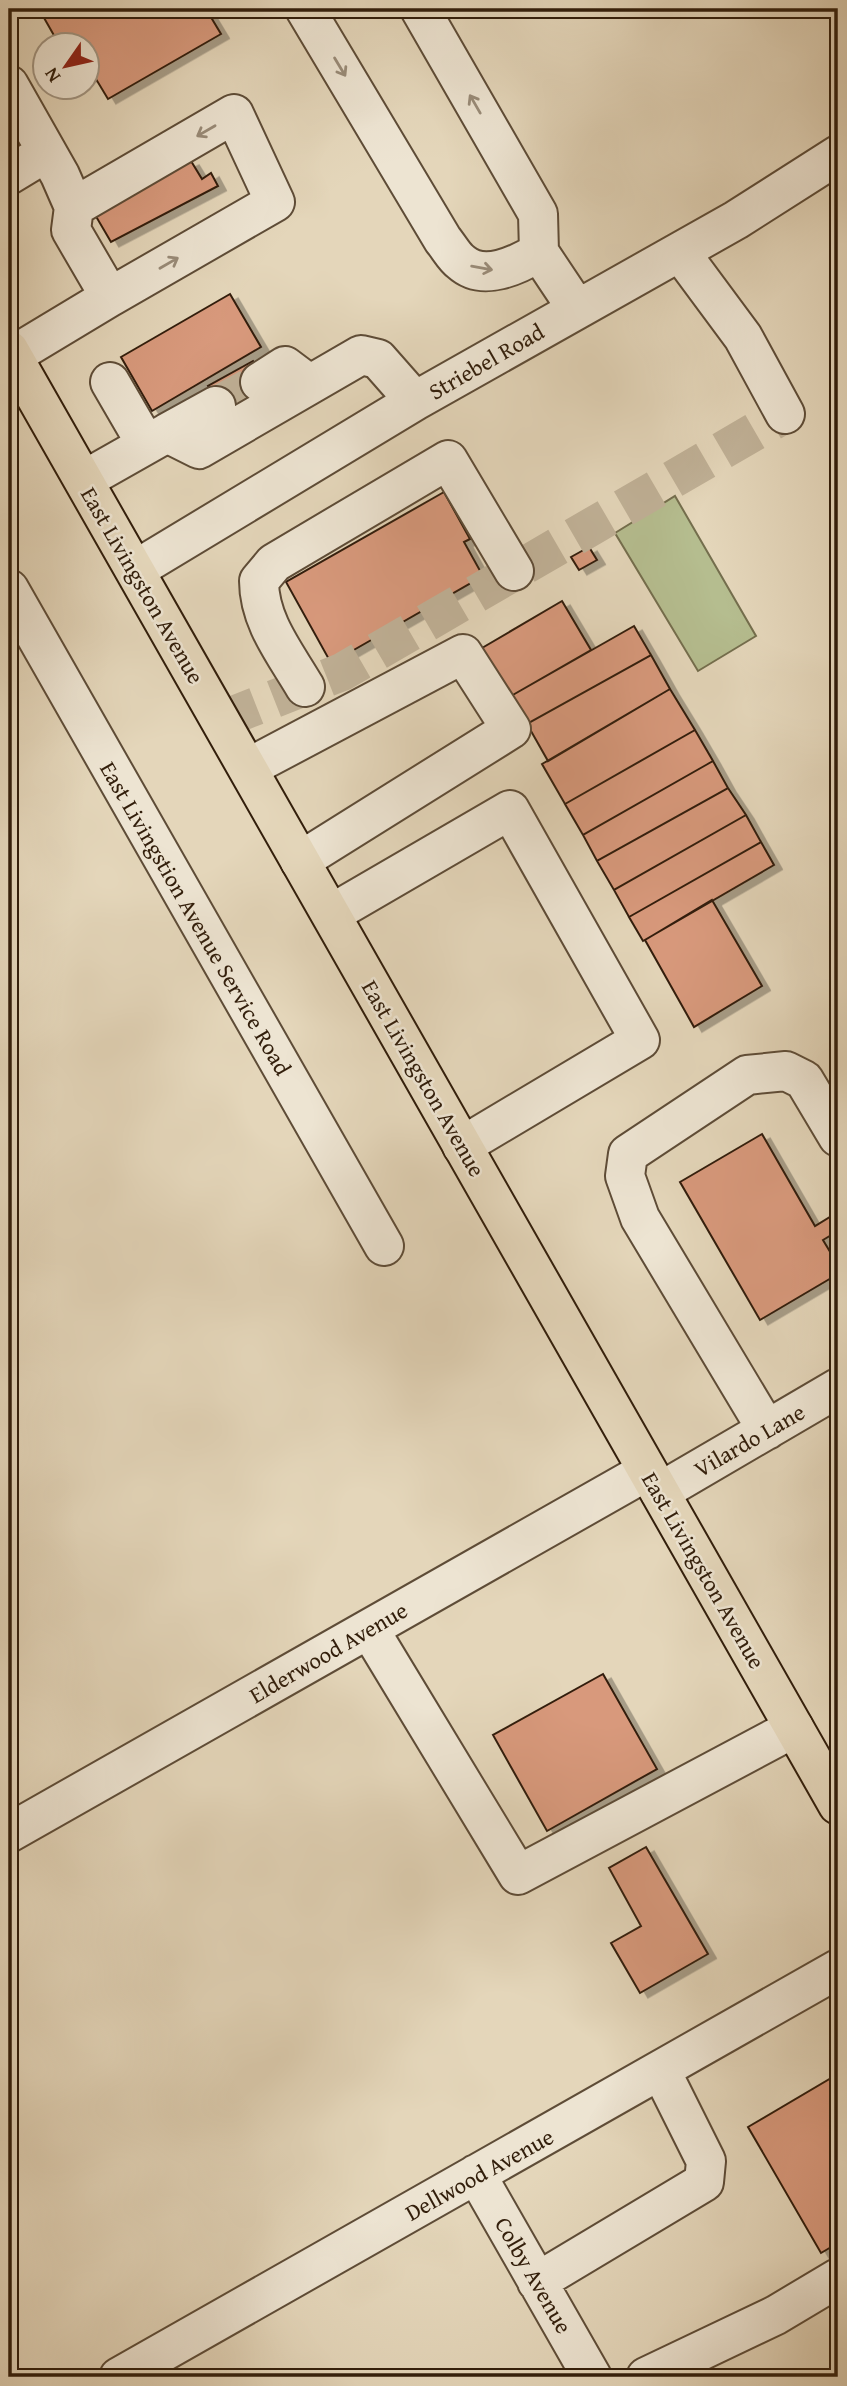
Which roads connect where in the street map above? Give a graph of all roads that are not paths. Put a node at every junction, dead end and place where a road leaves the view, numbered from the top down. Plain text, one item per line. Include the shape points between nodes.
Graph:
1 (305, 9) edge
2 (420, 9) edge
3 (9, 85) edge
4 (47, 152) junction
5 (838, 155) edge
6 (9, 175) edge
7 (74, 207) junction
8 (680, 252) junction
9 (539, 253) junction
10 (110, 297) junction
11 (577, 309) junction
12 (11, 353) edge
13 (110, 382) dead end
14 (260, 382) tunnel mouth
15 (310, 384) junction
16 (415, 401) junction
17 (216, 406) tunnel mouth
18 (785, 414) dead end
19 (156, 439) junction
20 (84, 480) junction
21 (135, 570) junction
22 (514, 571) dead end
23 (9, 589) edge
24 (305, 687) dead end
25 (248, 768) junction
26 (300, 861) junction
27 (331, 914) junction
28 (838, 1137) edge
29 (463, 1146) junction
30 (384, 1246) dead end
31 (838, 1388) edge
32 (767, 1430) junction
33 (653, 1481) junction
34 (369, 1629) junction
35 (794, 1728) junction
36 (833, 1783) edge
37 (9, 1833) edge
38 (838, 1969) edge
39 (661, 2071) junction
40 (475, 2174) junction
41 (838, 2278) edge
42 (537, 2281) junction
43 (119, 2377) edge
44 (592, 2377) edge
45 (646, 2377) edge

1 -> 9 street via 443,240 462,264 489,271 513,268
9 -> 2 street via 538,214
3 - 4 street
4 - 6 street
4 - 7 street
5 - 8 street, Striebel Road
7 - 10 street via 71,230
10 -> 7 street via 275,202 234,114
8 - 11 street, Striebel Road
8 - 18 street via 743,337
9 - 11 street
10 - 12 street
11 - 16 street, Striebel Road
12 - 20 main road, East Livingston Avenue
13 - 19 street
14 - 15 street via 285,366
15 - 16 street via 361,355 378,359
15 - 19 street via 199,449
16 - 21 street, Striebel Road
17 - 19 street
19 - 20 street
20 - 21 main road, East Livingston Avenue
21 - 25 main road, East Livingston Avenue
22 - 24 street via 448,460 274,563 259,581 266,622
23 - 30 street, East Livingstion Avenue Service Road
25 - 26 main road, East Livingston Avenue
25 - 26 street via 463,654 511,729
26 - 27 main road, East Livingston Avenue
27 - 29 main road, East Livingston Avenue
27 - 29 street via 510,810 640,1040
28 - 32 street via 803,1080 786,1071 747,1075 628,1154 625,1176 640,1218
29 - 33 main road, East Livingston Avenue
31 - 32 street, Vilardo Lane
32 - 33 street, Vilardo Lane
33 - 34 street, Elderwood Avenue
33 - 35 main road, East Livingston Avenue
34 - 35 street via 518,1875
34 - 37 street, Elderwood Avenue
35 - 36 main road, East Livingston Avenue
38 - 39 street, Dellwood Avenue
39 - 40 street, Dellwood Avenue
39 - 42 street via 706,2161 704,2182
40 - 42 street, Colby Avenue
40 - 43 street, Dellwood Avenue
41 - 45 street via 776,2315
42 - 44 street, Colby Avenue

